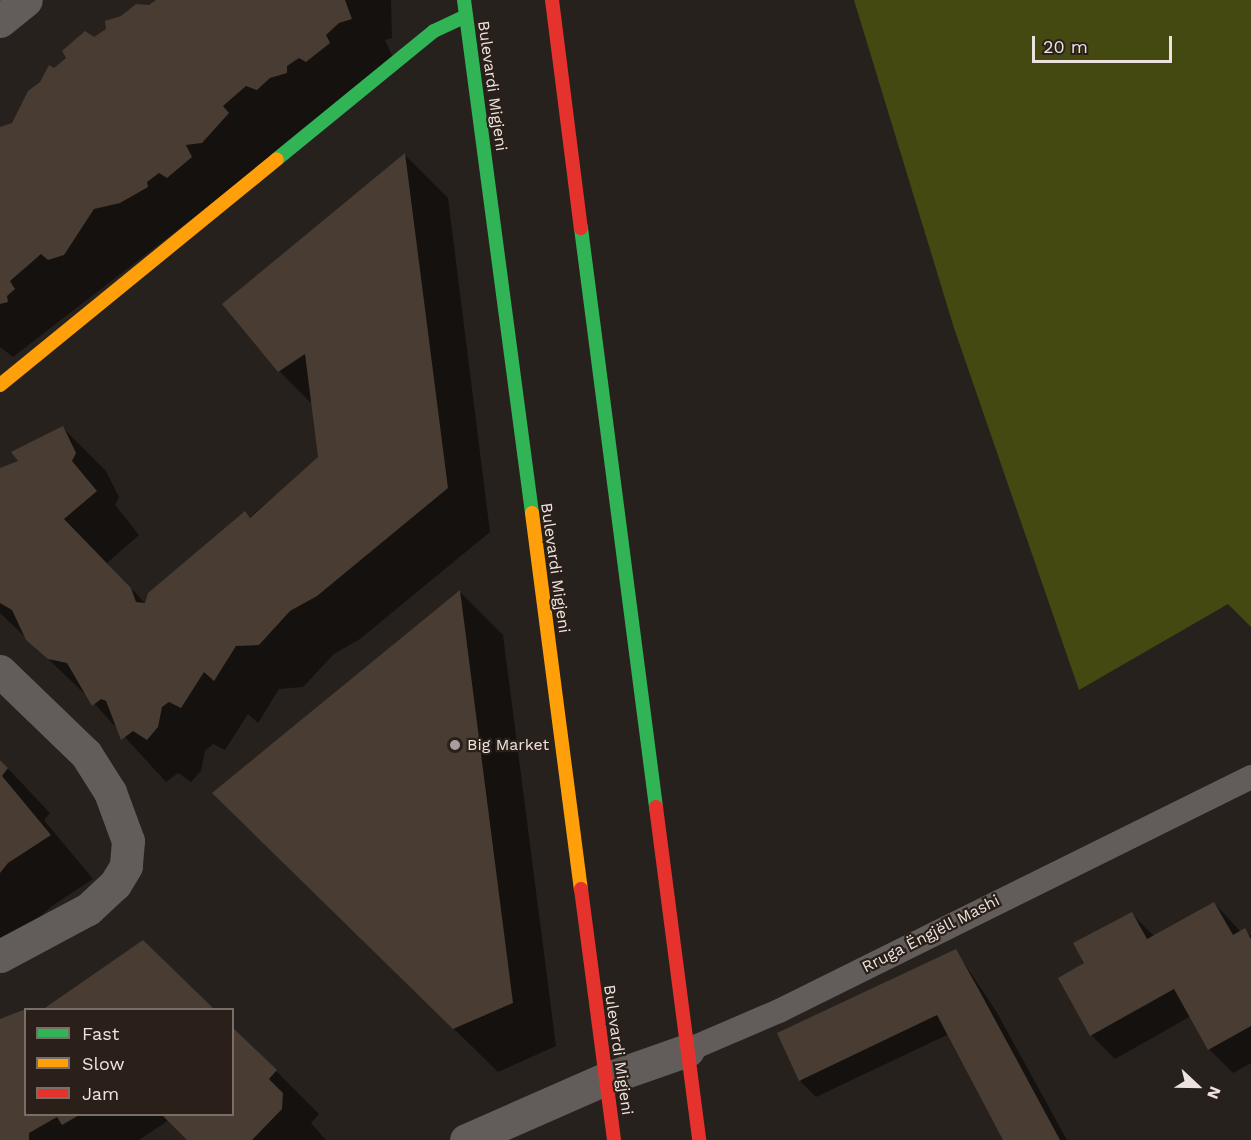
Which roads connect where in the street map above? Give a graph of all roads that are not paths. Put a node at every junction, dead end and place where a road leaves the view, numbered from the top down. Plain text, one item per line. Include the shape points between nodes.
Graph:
1 (26, 0) edge
2 (464, 0) edge
3 (552, 0) edge
4 (466, 16) junction
5 (0, 21) edge
6 (0, 386) edge
7 (0, 670) edge
8 (1251, 777) edge
9 (0, 956) edge
10 (688, 1050) junction
11 (605, 1079) junction
12 (466, 1140) edge
13 (614, 1140) edge
14 (699, 1140) edge

1 - 5 street
2 - 4 main road, Bulevardi Migjeni
3 - 10 main road
4 - 6 main road via 434,31
4 - 11 main road, Bulevardi Migjeni
7 - 9 street via 87,754 122,817 128,841 126,866 115,884 88,909
8 - 10 lane, Rruga Ëngjëll Mashi via 779,1011
10 - 11 street, Rruga Ëngjëll Mashi
10 - 14 main road
11 - 12 street, Rruga Ëngjëll Mashi
11 - 13 main road, Bulevardi Migjeni

